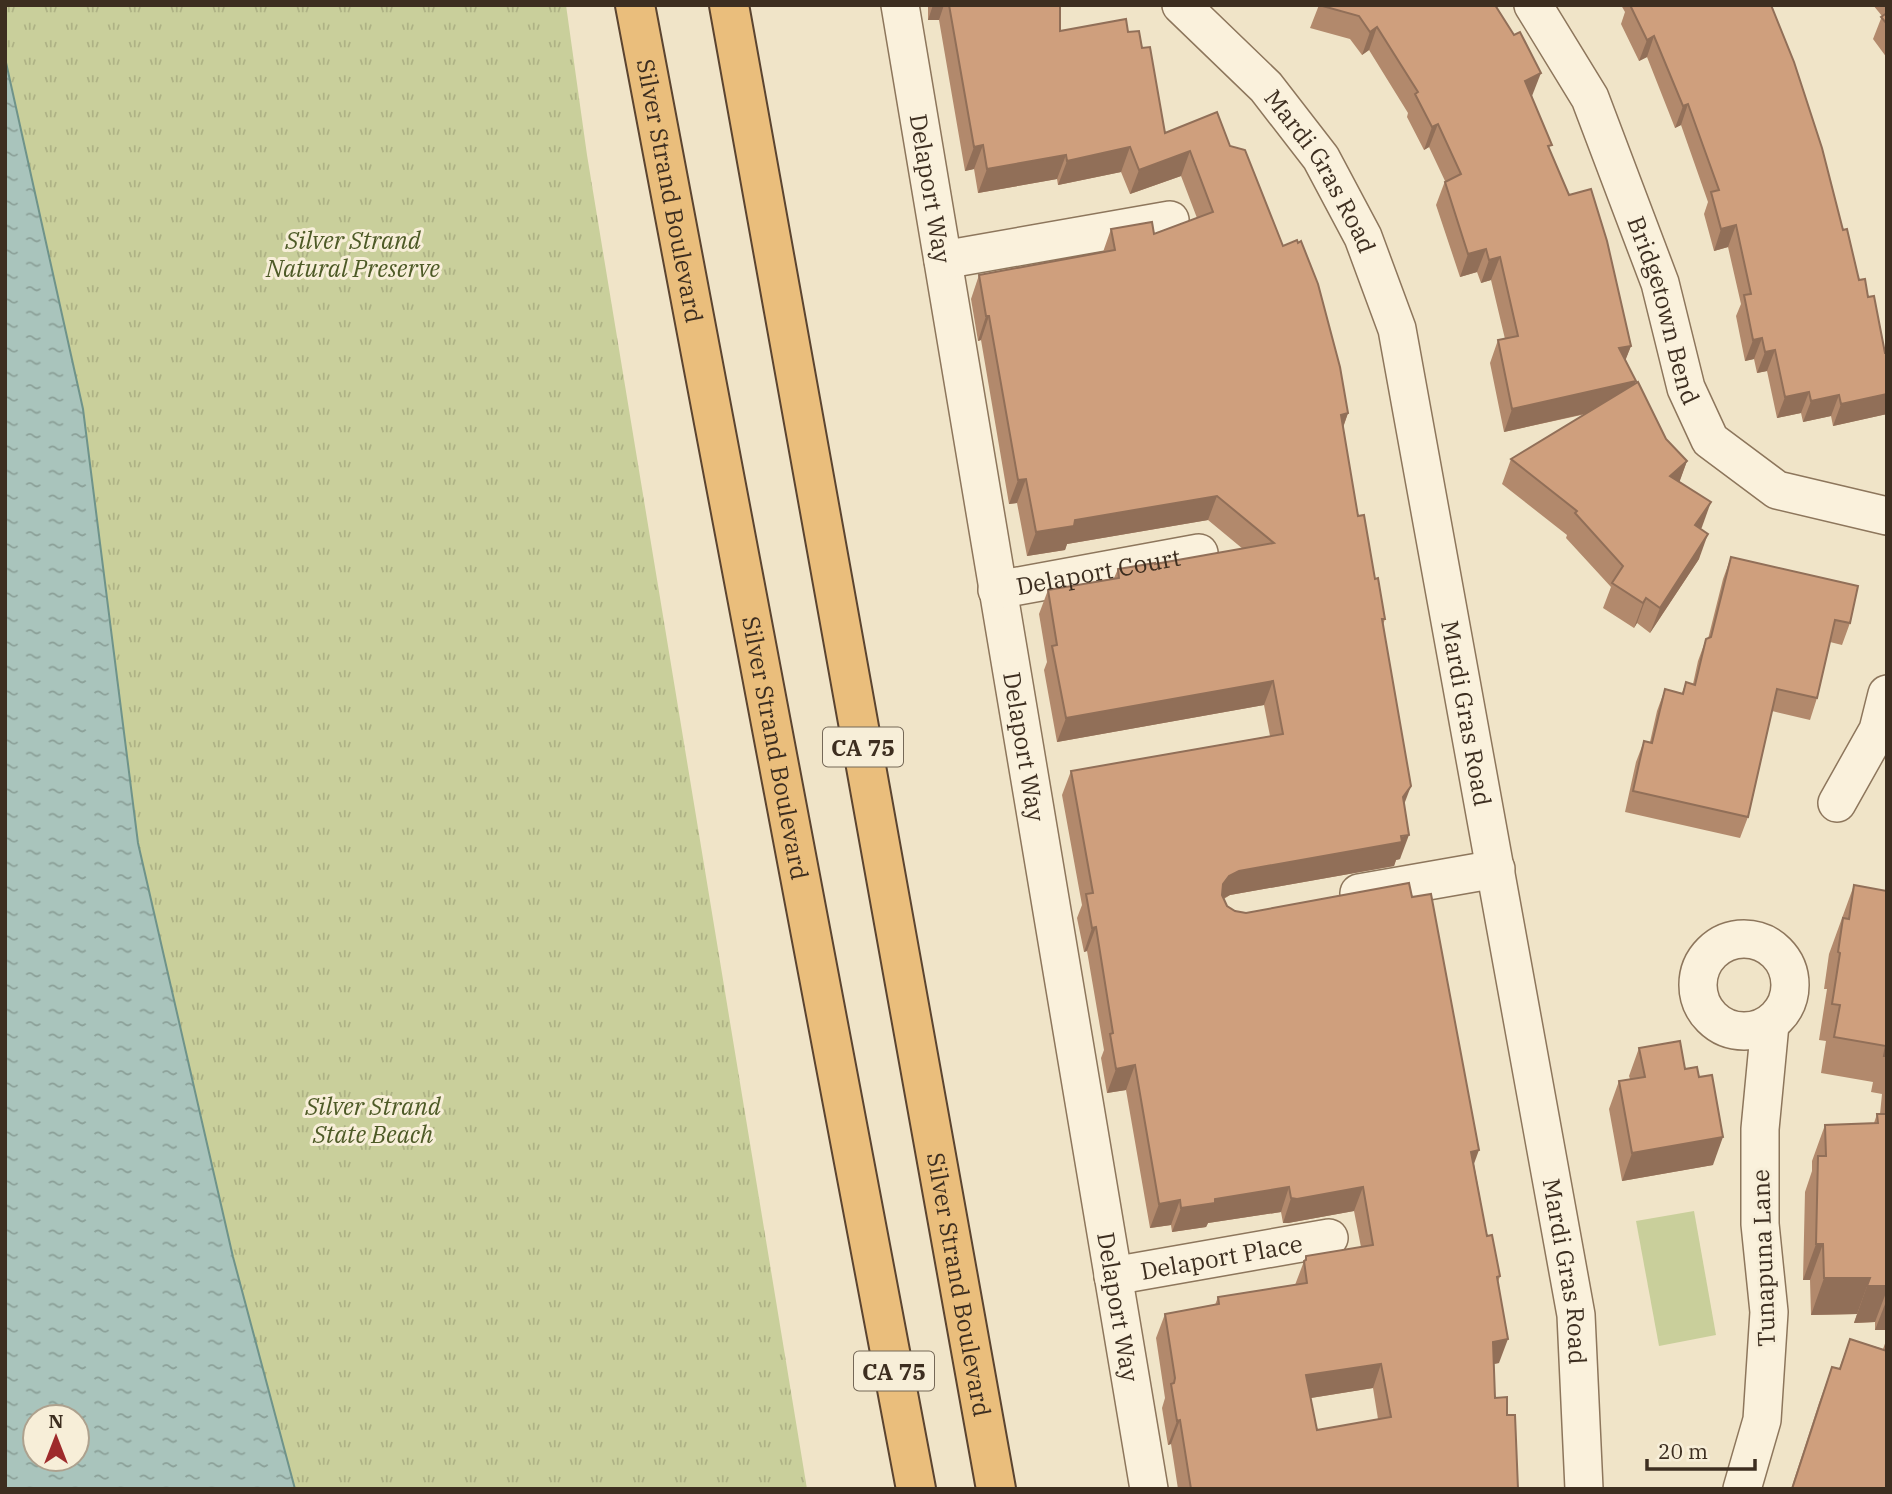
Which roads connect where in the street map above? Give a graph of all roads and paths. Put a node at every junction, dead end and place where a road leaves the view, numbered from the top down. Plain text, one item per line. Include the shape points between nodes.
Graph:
1 (635, 5) edge
2 (729, 5) edge
3 (900, 5) edge
4 (1181, 5) edge
5 (1532, 5) edge
6 (1170, 220) dead end
7 (943, 260) junction
8 (1887, 516) edge
9 (1199, 553) edge
10 (997, 590) junction
11 (1887, 694) edge
12 (1837, 803) dead end
13 (1496, 869) junction
14 (1326, 900) edge
15 (1770, 1024) dead end
16 (1329, 1237) dead end
17 (1113, 1276) junction
18 (916, 1489) edge
19 (996, 1489) edge
20 (1149, 1489) edge
21 (1584, 1489) edge
22 (1742, 1489) edge

1 - 18 highway, Silver Strand Boulevard / CA 75
2 - 19 highway, Silver Strand Boulevard / CA 75
3 - 7 street, Delaport Way
4 - 13 street, Mardi Gras Road via 1266,87 1321,158 1363,237 1397,329
5 - 8 street, Bridgetown Bend via 1590,98 1660,283 1686,388 1710,440 1777,490
6 - 7 street
7 - 10 street, Delaport Way
9 - 10 street, Delaport Court
10 - 17 street, Delaport Way
11 - 12 street via 1878,730
13 - 14 street
13 - 21 street, Mardi Gras Road via 1576,1315
15 - 22 street, Tunapuna Lane via 1760,1129 1760,1211 1769,1312 1762,1420
16 - 17 street, Delaport Place
17 - 20 street, Delaport Way

